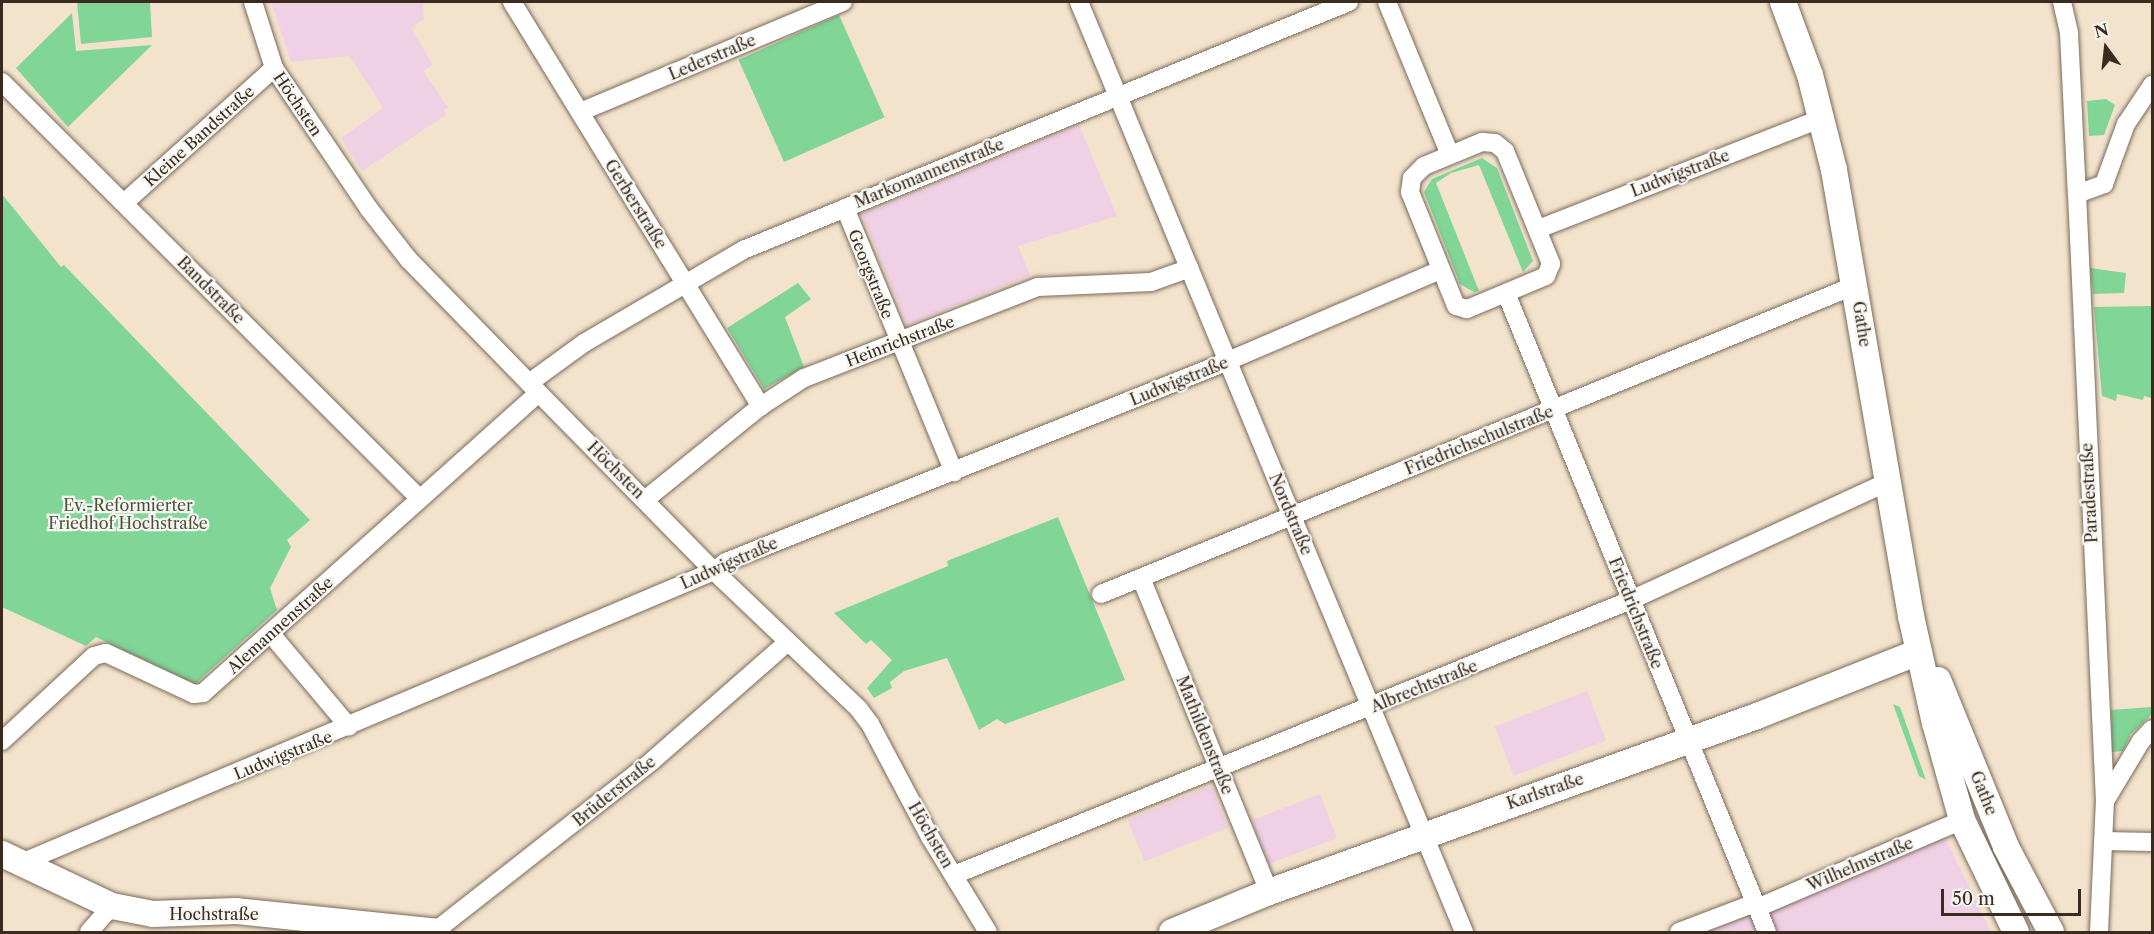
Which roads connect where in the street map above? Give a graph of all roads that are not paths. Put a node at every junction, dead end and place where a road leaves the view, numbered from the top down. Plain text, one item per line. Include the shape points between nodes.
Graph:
1 (253, 2) edge
2 (512, 2) edge
3 (843, 2) edge
4 (1079, 2) edge
5 (1349, 2) edge
6 (1387, 2) edge
7 (1783, 2) edge
8 (2062, 2) edge
9 (274, 68) junction
10 (2, 82) edge
11 (2152, 85) edge
12 (1118, 95) junction
13 (580, 112) junction
14 (1822, 118) junction
15 (1450, 154) junction
16 (2077, 194) junction
17 (124, 203) junction
18 (844, 208) junction
19 (1538, 229) junction
20 (1190, 268) junction
21 (1440, 270) junction
22 (685, 283) junction
23 (1856, 285) junction
24 (1506, 292) junction
25 (899, 342) junction
26 (1228, 361) junction
27 (534, 388) junction
28 (761, 406) junction
29 (1553, 410) junction
30 (954, 472) junction
31 (1888, 482) junction
32 (646, 499) junction
33 (420, 500) junction
34 (1292, 516) junction
35 (714, 572) junction
36 (1141, 578) junction
37 (1101, 594) dead end
38 (1631, 600) junction
39 (271, 634) junction
40 (788, 642) junction
41 (1919, 652) junction
42 (1373, 707) junction
43 (349, 727) junction
44 (2152, 729) edge
45 (2, 741) edge
46 (1689, 741) junction
47 (1218, 768) junction
48 (2105, 801) junction
49 (1962, 820) junction
50 (1423, 835) junction
51 (2104, 841) junction
52 (2152, 842) edge
53 (11, 859) edge
54 (954, 875) junction
55 (1269, 892) junction
56 (112, 906) junction
57 (1756, 906) junction
58 (374, 928) edge
59 (1697, 929) edge
60 (436, 932) edge
61 (89, 933) edge
62 (988, 933) edge
63 (1172, 933) edge
64 (1464, 933) edge
65 (1679, 933) edge
66 (1767, 933) edge
67 (2016, 933) edge
68 (2051, 933) edge
69 (2099, 933) edge

1 - 9 street, Höchsten
2 - 13 street, Gerberstraße
3 - 13 street, Lederstraße
4 - 12 street, Nordstraße
5 - 12 street, Markomannenstraße
6 - 15 street
7 - 14 main road, Gathe
8 - 16 street, Paradestraße via 2069,33
9 - 17 street, Kleine Bandstraße
9 - 27 street, Höchsten via 369,209 409,260
10 - 17 street, Bandstraße
11 - 16 street via 2126,123 2104,184
12 - 18 street, Markomannenstraße
12 - 20 street, Nordstraße
13 - 22 street, Gerberstraße
14 - 19 street, Ludwigstraße
14 - 23 main road, Gathe
15 - 19 street via 1482,142 1495,143 1505,151
15 - 21 street via 1424,166 1412,178 1410,192
16 - 48 street, Paradestraße
17 - 33 street, Bandstraße
18 - 22 street, Markomannenstraße via 743,250
18 - 25 street, Georgstraße
19 - 24 street via 1551,264 1546,276
20 - 25 street, Heinrichstraße via 1152,282 1038,287
20 - 26 street, Nordstraße
21 - 24 street via 1456,306 1467,309
21 - 26 street, Ludwigstraße
22 - 27 street, Markomannenstraße via 584,343
22 - 28 street, Gerberstraße
23 - 29 street, Friedrichschulstraße
23 - 31 main road, Gathe
24 - 29 street, Friedrichstraße
25 - 28 street, Heinrichstraße via 804,378
25 - 30 street, Georgstraße
26 - 30 street, Ludwigstraße
26 - 34 street, Nordstraße
27 - 32 street, Höchsten
27 - 33 street, Alemannenstraße
28 - 32 street, Heinrichstraße
29 - 34 street, Friedrichschulstraße
29 - 38 street, Friedrichstraße
30 - 35 street, Ludwigstraße via 726,562
31 - 38 street, Albrechtstraße
31 - 41 main road, Gathe
32 - 35 street, Höchsten
33 - 39 street, Alemannenstraße
34 - 36 street, Friedrichschulstraße
34 - 42 street, Nordstraße
35 - 40 street, Höchsten
35 - 43 street, Ludwigstraße
36 - 37 street, Friedrichschulstraße
36 - 47 street, Mathildenstraße
38 - 42 street, Albrechtstraße
38 - 46 street, Friedrichstraße
39 - 43 street
39 - 45 street, Alemannenstraße via 203,693 194,694 106,653 94,656
40 - 54 street, Höchsten via 870,724
40 - 60 street, Brüderstraße via 652,760
41 - 46 main road, Karlstraße
41 - 49 main road, Gathe
41 - 68 main road, Gathe via 1939,680 2006,847
42 - 47 street, Albrechtstraße
42 - 50 street, Nordstraße
43 - 53 street, Ludwigstraße
44 - 48 street
46 - 50 main road, Karlstraße
46 - 57 street, Friedrichstraße
47 - 54 street, Albrechtstraße
47 - 55 street, Mathildenstraße
48 - 51 street, Paradestraße
49 - 57 street, Wilhelmstraße
49 - 67 main road, Gathe
50 - 55 main road, Karlstraße
50 - 64 street, Nordstraße
51 - 52 street
51 - 69 street, Paradestraße
53 - 56 main road, Hochstraße
54 - 62 street, Höchsten
55 - 63 main road, Karlstraße
56 - 58 main road, Hochstraße via 153,914 236,911
56 - 61 street
57 - 59 street, Wilhelmstraße
57 - 66 street, Friedrichstraße
58 - 60 main road, Hochstraße
59 - 65 street, Wilhelmstraße

